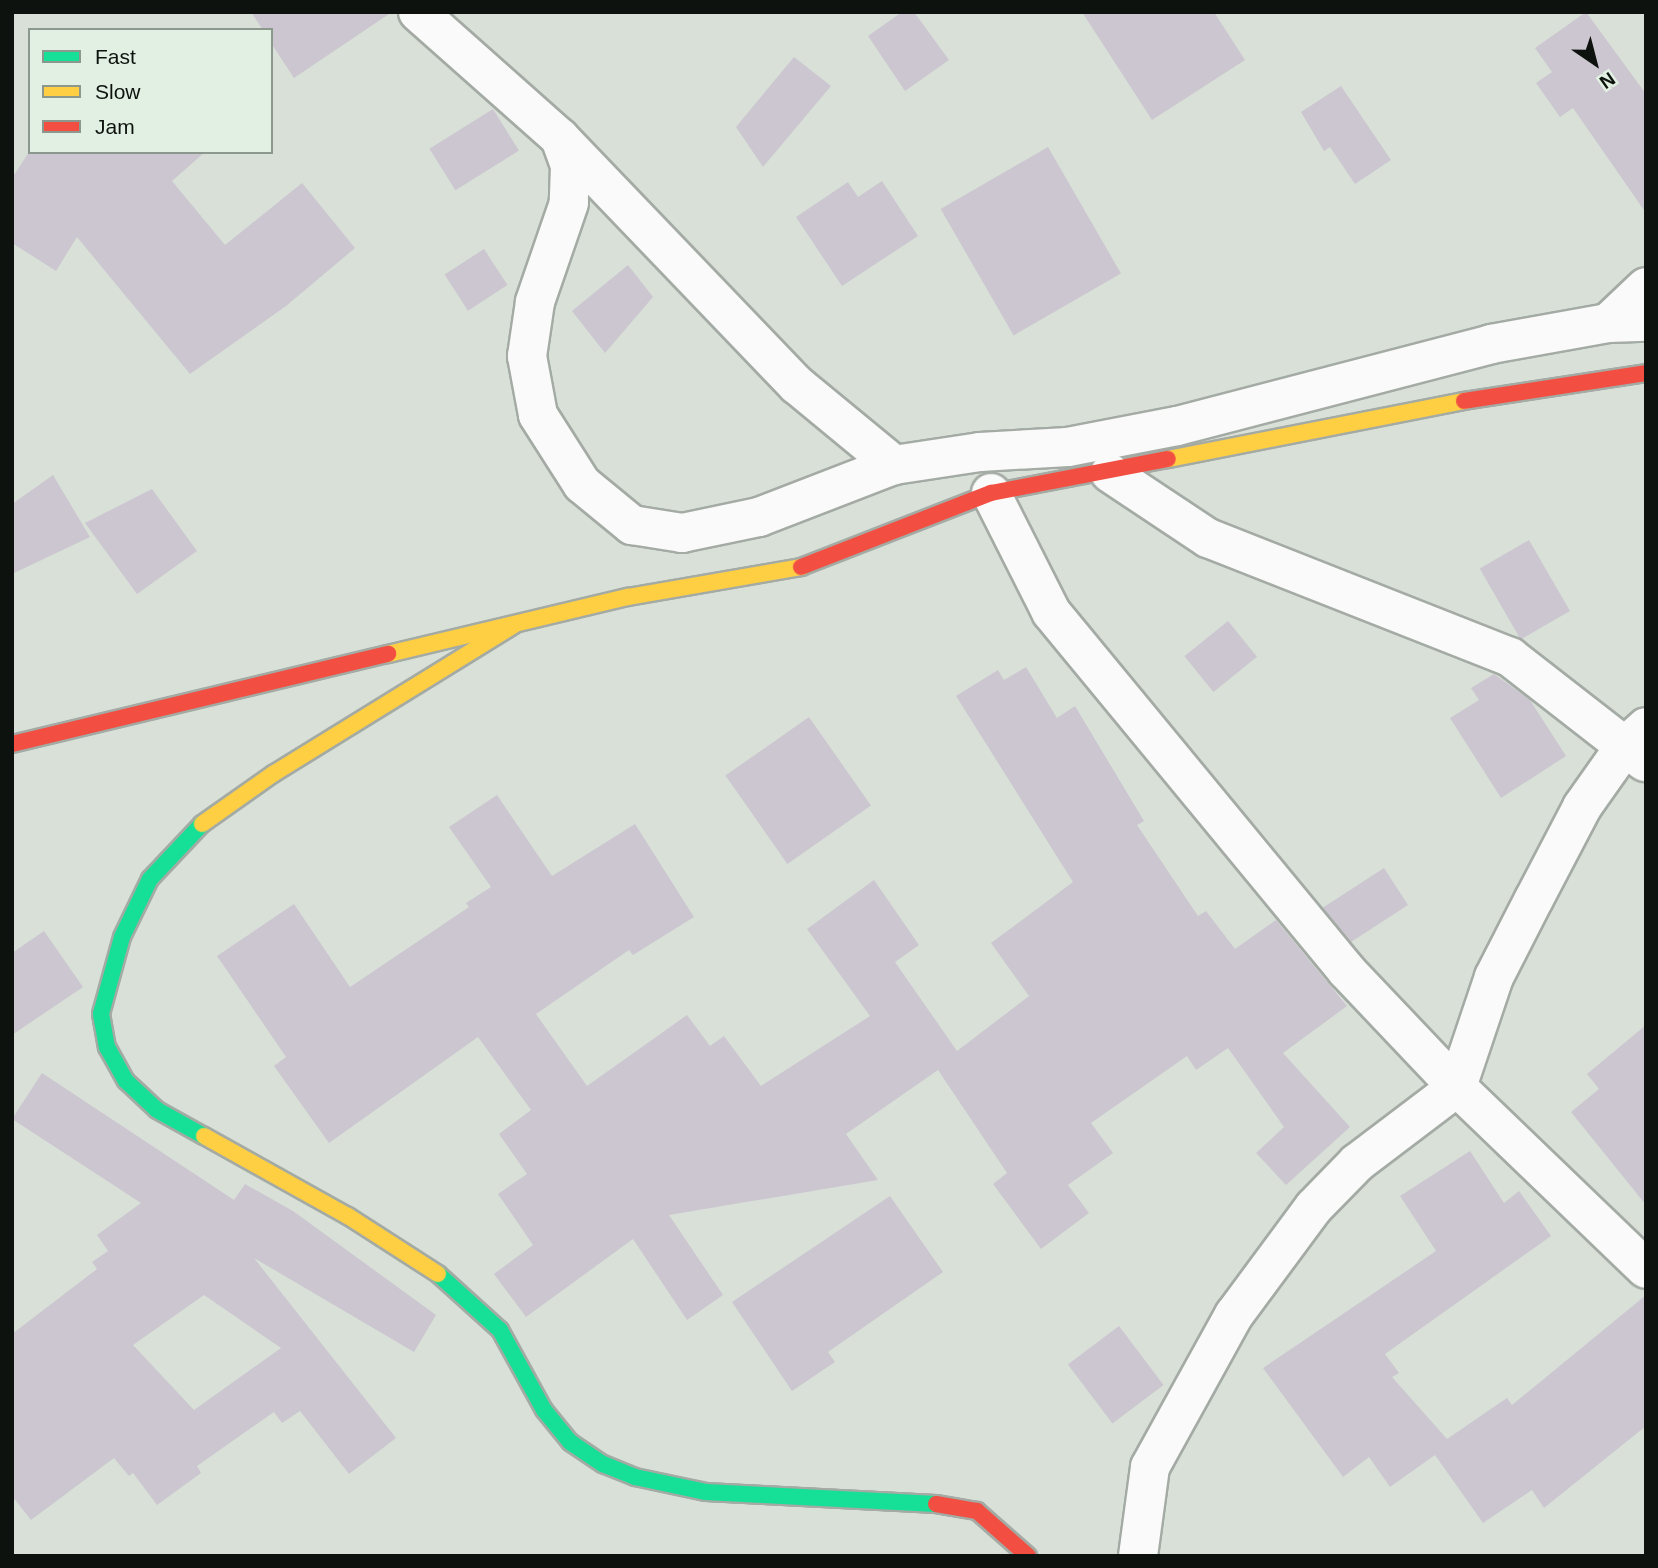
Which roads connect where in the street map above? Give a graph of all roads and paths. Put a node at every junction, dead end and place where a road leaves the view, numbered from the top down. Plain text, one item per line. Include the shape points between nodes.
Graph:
1 (418, 12) edge
2 (560, 138) junction
3 (1646, 287) edge
4 (1646, 321) edge
5 (1608, 323) junction
6 (1646, 373) edge
7 (894, 465) junction
8 (1110, 473) junction
9 (992, 493) junction
10 (514, 625) junction
11 (12, 744) edge
12 (1639, 745) edge
13 (1457, 1087) junction
14 (1646, 1269) edge
15 (1028, 1556) edge
16 (1138, 1556) edge

1 - 2 street
2 - 7 street via 797,385
2 - 7 street via 570,166 569,203 535,302 527,356 538,415 582,484 632,525 682,533 759,517
3 - 5 street
4 - 5 street
5 - 7 street via 1491,344 1177,426 1095,442
6 - 8 street via 1528,389
8 - 9 street
8 - 12 street via 1208,538 1510,657
9 - 10 street via 832,558 782,573 628,597
9 - 13 street via 1051,612 1346,970
10 - 11 street
10 - 15 street via 273,774 195,829 150,879 122,937 101,1014 107,1047 126,1081 157,1110 359,1223 422,1262 475,1304 500,1330 544,1410 570,1442 603,1464 635,1477 706,1492 977,1511
12 - 13 street via 1582,807 1494,977
13 - 14 street
13 - 16 street via 1357,1163 1314,1208 1241,1304 1178,1409 1150,1467

